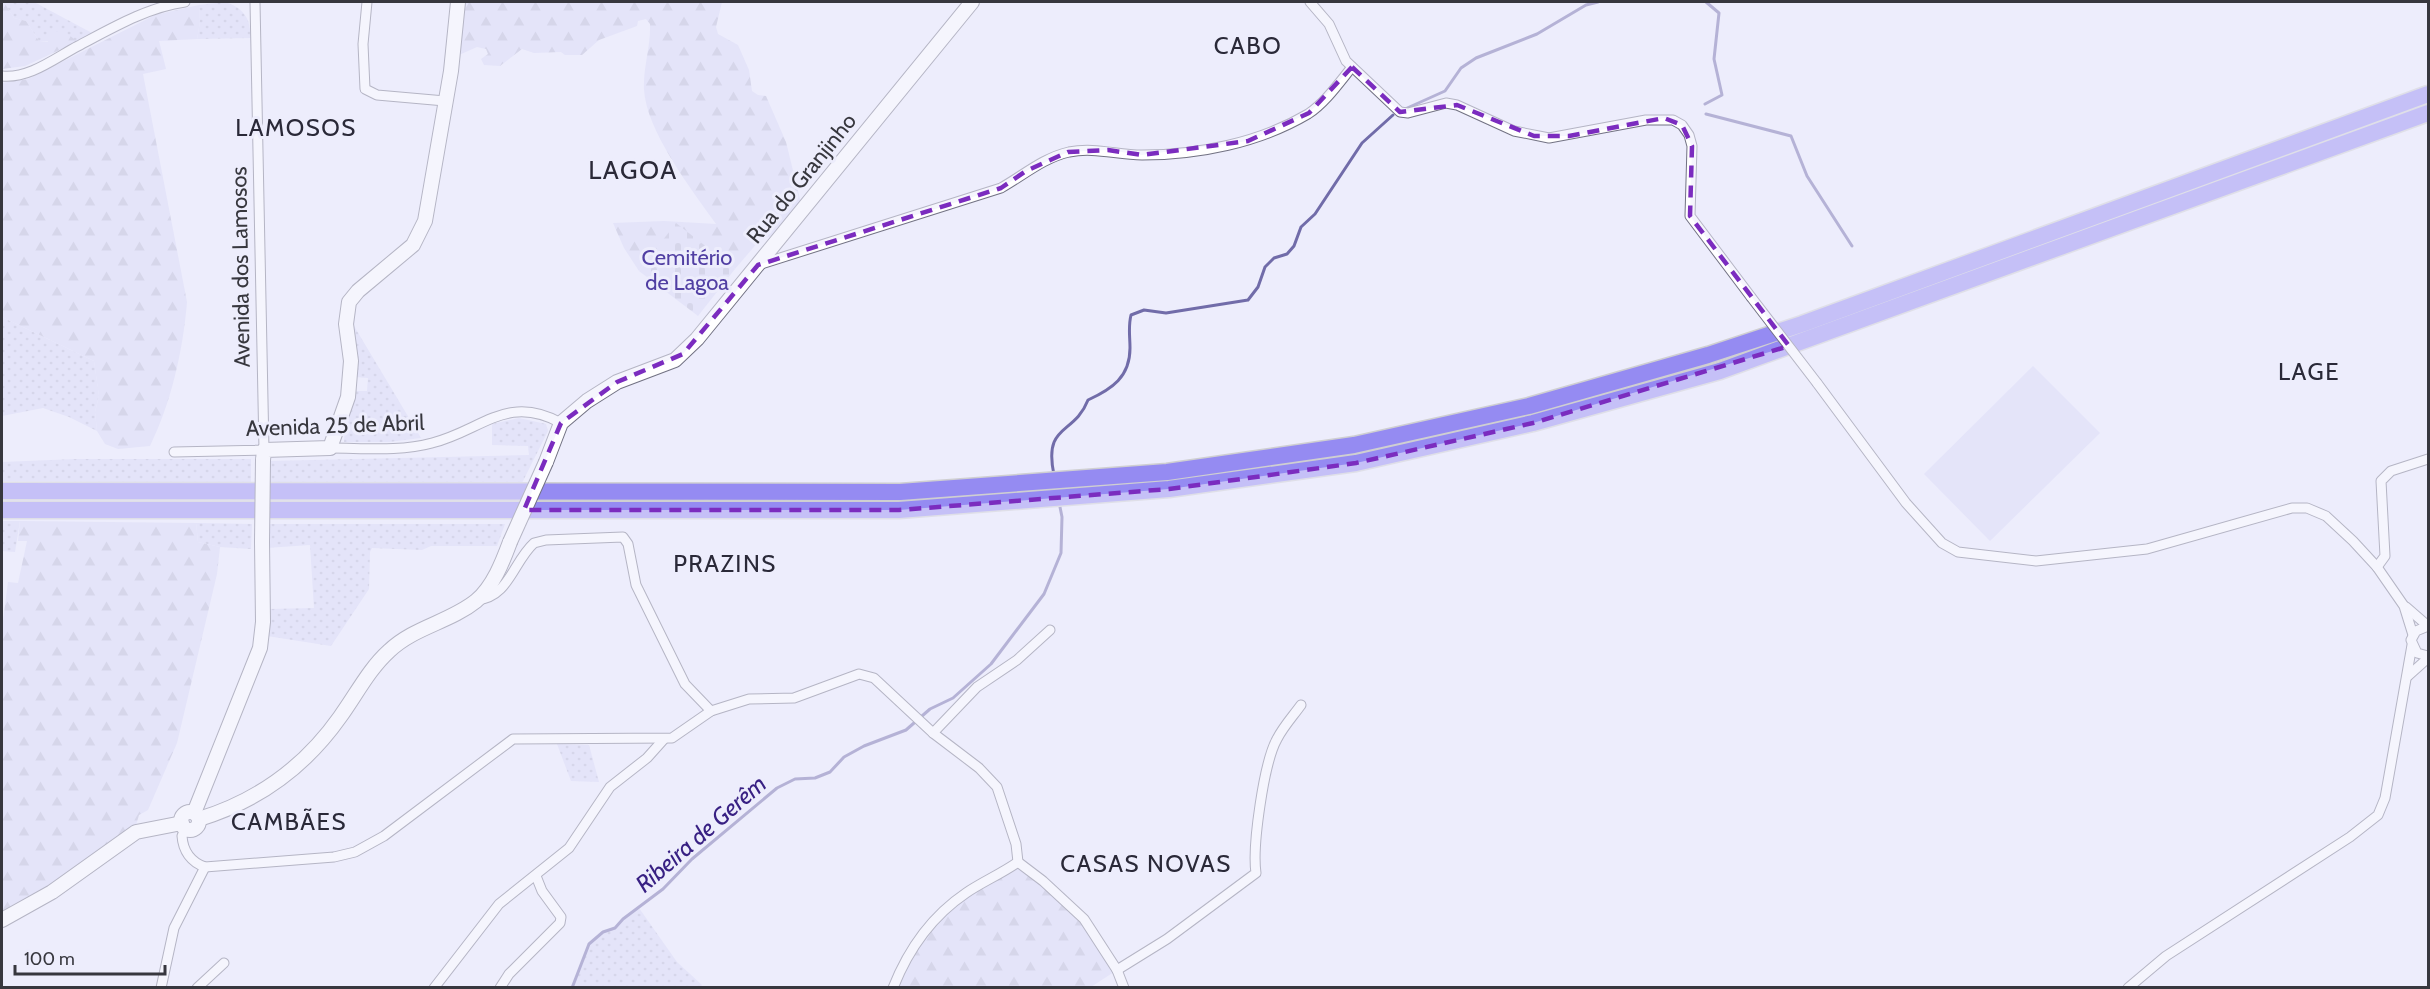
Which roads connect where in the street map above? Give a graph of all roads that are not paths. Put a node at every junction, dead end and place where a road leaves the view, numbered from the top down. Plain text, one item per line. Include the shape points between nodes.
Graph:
1 (185, 2) edge
2 (244, 2) edge
3 (367, 2) edge
4 (458, 2) edge
5 (972, 2) edge
6 (1310, 2) edge
7 (255, 3) edge
8 (1352, 68) junction
9 (2, 76) edge
10 (2428, 94) edge
11 (446, 101) junction
12 (2428, 113) edge
13 (758, 265) junction
14 (561, 423) junction
15 (330, 448) junction
16 (174, 452) dead end
17 (264, 455) junction
18 (2428, 459) edge
19 (2, 491) edge
20 (2, 510) edge
21 (2377, 567) junction
22 (477, 600) junction
23 (2404, 606) junction
24 (2428, 626) edge
25 (1050, 630) dead end
26 (2412, 640) junction
27 (2428, 657) edge
28 (2408, 676) junction
29 (1301, 705) dead end
30 (711, 711) junction
31 (933, 733) junction
32 (664, 739) junction
33 (196, 816) junction
34 (184, 826) junction
35 (1018, 862) junction
36 (205, 867) junction
37 (536, 876) junction
38 (2, 920) edge
39 (224, 963) dead end
40 (1117, 970) junction
41 (161, 987) edge
42 (197, 987) edge
43 (434, 987) edge
44 (500, 987) edge
45 (893, 987) edge
46 (1124, 987) edge
47 (2128, 987) edge

1 - 9 street via 139,16 30,72
2 - 7 street
3 - 11 street via 363,44 365,89 377,96
4 - 11 street
5 - 13 street, Rua do Granjinho
6 - 8 street via 1329,24
7 - 17 street, Avenida dos Lamosos
8 - 13 street via 1309,113 1248,141 1142,155 1108,150 1068,152 1026,171 1001,188
8 - 21 street, bridge via 1400,112 1446,103 1534,136 1569,136 1664,118 1682,125 1692,146 1690,216 1906,503 1942,543 1958,552 2036,561 2147,549 2292,508 2307,508 2326,516
10 - 19 highway via 1802,324 1529,406 1354,445 1167,472 900,492
11 - 15 street via 421,234 349,302 348,397
12 - 20 highway via 1720,371 1533,423 1356,463 1169,489 899,510
13 - 14 street, Rua do Granjinho via 683,354 617,382
14 - 15 street, Avenida 25 de Abril via 537,413 510,412 431,444
14 - 22 street, bridge via 493,579
15 - 17 street, Avenida 25 de Abril
16 - 17 street, Avenida 25 de Abril
17 - 33 street, bridge via 261,648
18 - 21 street via 2391,471 2381,480 2385,556
21 - 23 street
22 - 30 street via 498,593 530,546 539,541 623,537 636,585 685,684
22 - 33 street via 408,636 388,651 324,739 278,783 246,802
23 - 24 street
23 - 26 street
24 - 26 street via 2420,628
25 - 31 street via 1017,660 977,687
26 - 27 street via 2417,653
26 - 28 street
27 - 28 street
28 - 47 street via 2385,798 2378,815 2166,956
29 - 40 street via 1276,741 1259,809 1256,873 1182,929
30 - 31 street via 750,699 794,698 859,674 874,678
30 - 32 street via 678,736
31 - 35 street via 997,787
32 - 36 street via 513,739 384,836 355,852 313,860
32 - 37 street via 610,787 579,836
33 - 34 street via 186,813
34 - 36 street via 185,849 195,863
34 - 38 street via 136,832 60,887
35 - 40 street via 1084,919
35 - 45 street via 966,893 928,926
36 - 41 street via 174,928
37 - 43 street via 499,904
37 - 44 street via 561,917 560,923
39 - 42 street
40 - 46 street

